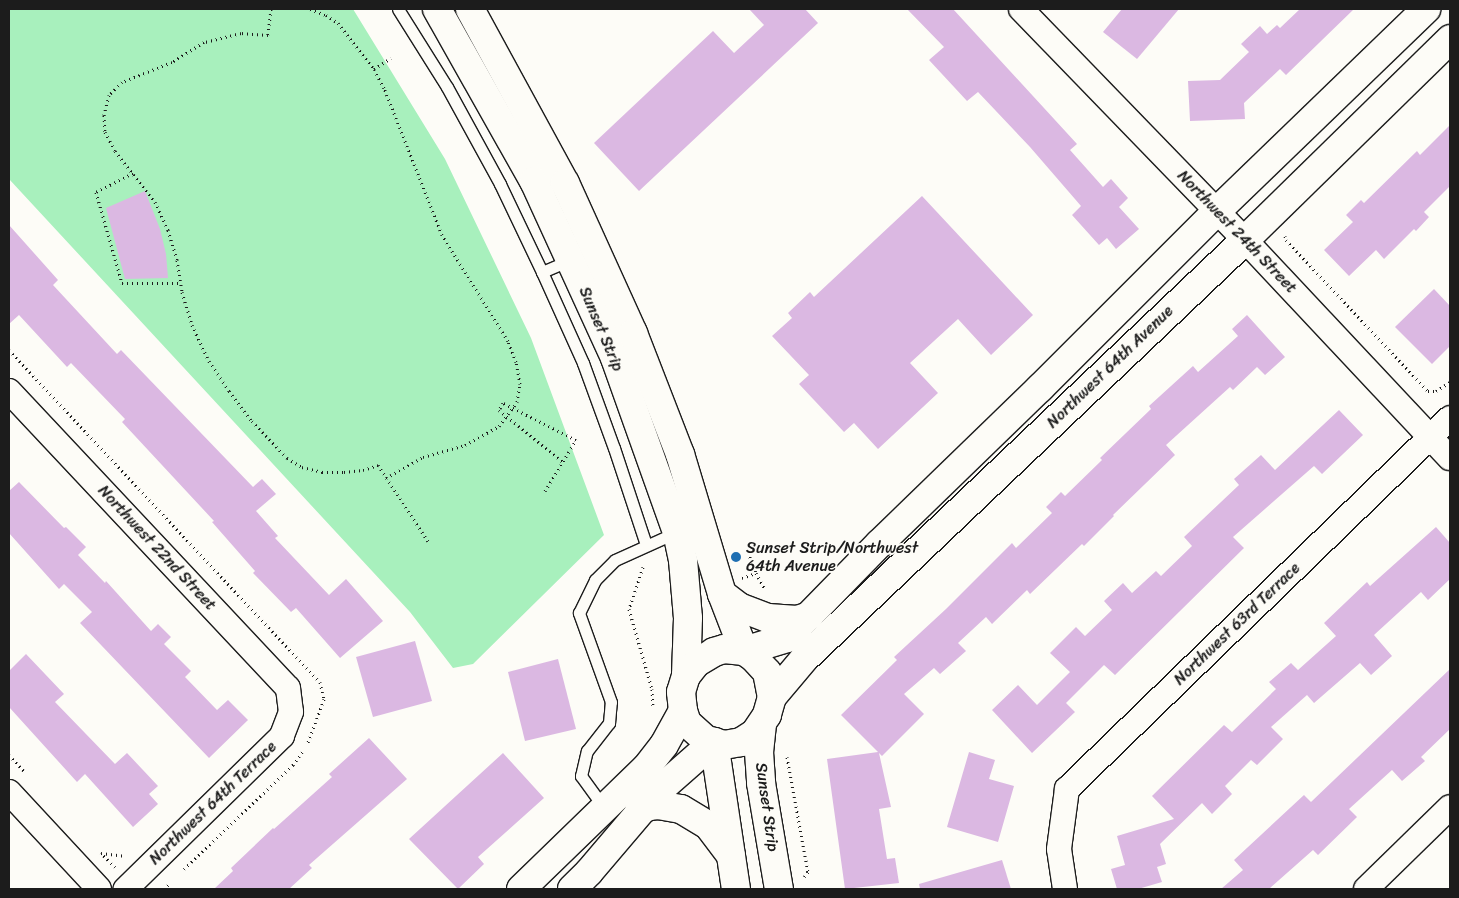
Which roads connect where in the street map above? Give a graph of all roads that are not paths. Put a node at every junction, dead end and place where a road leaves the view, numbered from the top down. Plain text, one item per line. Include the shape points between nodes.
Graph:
1 (398, 9) edge
2 (437, 9) edge
3 (470, 9) edge
4 (1426, 9) edge
5 (1025, 10) edge
6 (1450, 39) edge
7 (522, 130) junction
8 (1217, 211) junction
9 (1245, 240) junction
10 (572, 260) junction
11 (542, 272) junction
12 (9, 391) edge
13 (1450, 418) edge
14 (1430, 437) junction
15 (1450, 458) edge
16 (677, 532) junction
17 (646, 545) junction
18 (722, 594) junction
19 (809, 616) junction
20 (744, 651) junction
21 (686, 676) junction
22 (772, 697) junction
23 (683, 711) junction
24 (292, 712) joint
25 (762, 724) junction
26 (714, 742) junction
27 (9, 792) edge
28 (1450, 807) edge
29 (605, 809) junction
30 (639, 811) junction
31 (731, 855) junction
32 (129, 886) edge
33 (99, 889) edge
34 (521, 889) edge
35 (572, 889) edge
36 (736, 889) edge
37 (779, 889) edge
38 (1065, 889) edge
39 (1366, 889) edge

1 - 11 lane via 447,87 500,184
2 - 7 street, Sunset Strip
3 - 7 street, Sunset Strip
4 - 8 street, Northwest 64th Avenue
5 - 8 street, Northwest 24th Street
6 - 9 street, Northwest 64th Avenue
7 - 10 street, Sunset Strip
7 - 18 street, Sunset Strip via 584,223 633,333 680,454
8 - 9 street, Northwest 24th Street
8 - 19 street, Northwest 64th Avenue
9 - 14 street, Northwest 24th Street
9 - 22 street, Northwest 64th Avenue via 804,659
10 - 11 lane
10 - 16 street, Sunset Strip via 614,358
11 - 17 lane via 583,363
12 - 24 street, Northwest 22nd Street via 288,688
13 - 14 street, Northwest 63rd Terrace
14 - 15 street, Northwest 24th Street
14 - 38 street, Northwest 63rd Terrace via 1066,789 1060,849
16 - 17 lane
16 - 21 street, Sunset Strip via 687,593
17 - 29 lane via 615,560 594,580 579,613 611,702 609,723 587,751 581,776
18 - 19 street via 739,606 768,618 797,620
18 - 20 street, Sunset Strip
19 - 20 street, Northwest 64th Avenue via 787,638
20 - 21 street via 724,649 714,652 696,663
20 - 22 street via 767,672
21 - 23 street via 682,692
22 - 25 street
23 - 26 street via 696,733
23 - 29 street via 650,764
24 - 32 street, Northwest 64th Terrace via 282,736
25 - 26 street via 741,742 724,745
25 - 37 street, Sunset Strip via 759,752 761,782
26 - 30 street
26 - 31 street
27 - 33 street
28 - 39 street
29 - 34 street
30 - 31 street via 658,805 681,809 708,825
30 - 35 street
31 - 36 street

